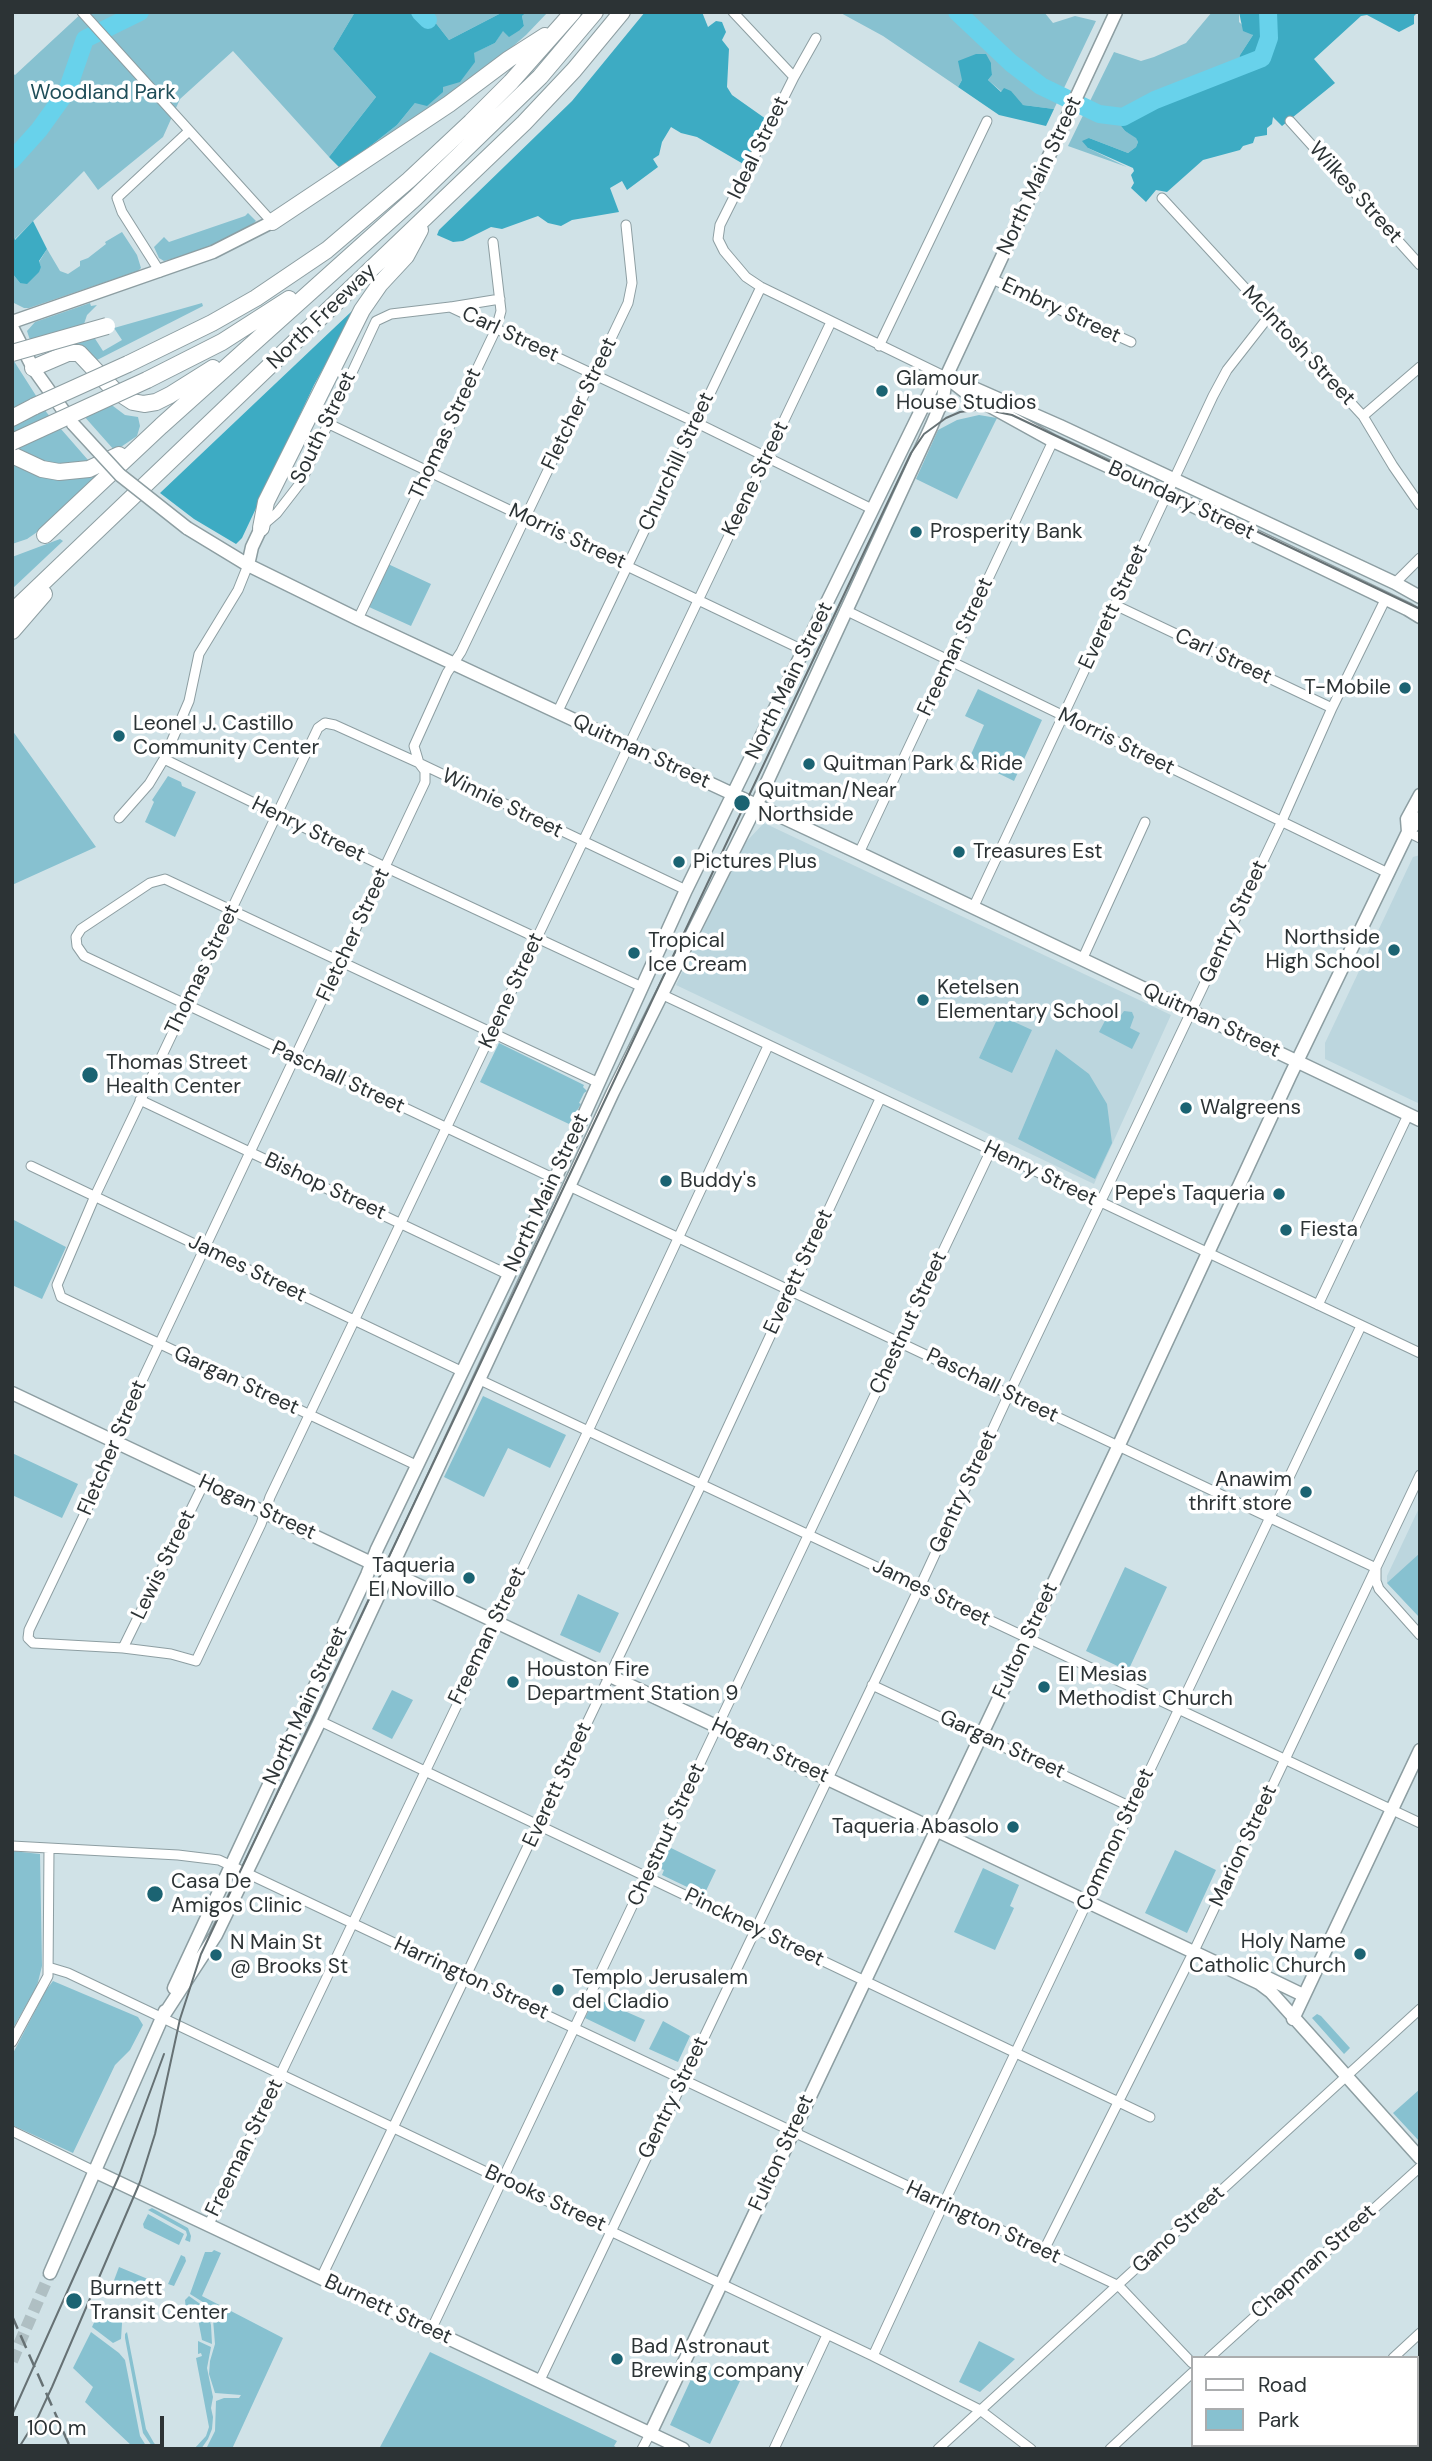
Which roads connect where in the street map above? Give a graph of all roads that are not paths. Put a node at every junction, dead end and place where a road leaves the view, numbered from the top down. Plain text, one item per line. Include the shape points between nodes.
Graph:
1 (82, 12) edge
2 (595, 12) edge
3 (622, 12) edge
4 (733, 12) edge
5 (1116, 12) edge
6 (567, 19) edge
7 (816, 38) dead end
8 (794, 77) junction
9 (988, 121) dead end
10 (1290, 121) dead end
11 (189, 131) junction
12 (1162, 198) dead end
13 (428, 215) junction
14 (393, 218) junction
15 (272, 222) junction
16 (626, 225) dead end
17 (493, 242) dead end
18 (731, 259) joint
19 (1420, 265) edge
20 (160, 272) junction
21 (992, 279) junction
22 (761, 287) junction
23 (500, 299) junction
24 (450, 307) junction
25 (408, 312) joint
26 (1270, 315) junction
27 (831, 322) junction
28 (12, 324) edge
29 (107, 326) dead end
30 (496, 329) junction
31 (1131, 342) dead end
32 (879, 346) junction
33 (248, 347) junction
34 (12, 353) edge
35 (1420, 367) edge
36 (33, 368) junction
37 (593, 374) junction
38 (946, 377) junction
39 (1363, 416) junction
40 (12, 418) edge
41 (695, 422) junction
42 (328, 424) junction
43 (161, 426) junction
44 (1053, 441) junction
45 (12, 442) edge
46 (766, 458) junction
47 (19, 459) edge
48 (428, 473) junction
49 (1174, 480) junction
50 (1168, 494) junction
51 (1420, 505) edge
52 (872, 509) junction
53 (526, 518) junction
54 (111, 520) junction
55 (261, 527) junction
56 (45, 535) dead end
57 (1420, 558) edge
58 (248, 565) junction
59 (628, 565) junction
60 (1395, 583) junction
61 (1420, 597) edge
62 (1385, 600) junction
63 (697, 601) junction
64 (1115, 605) junction
65 (845, 610) junction
66 (12, 612) edge
67 (1420, 617) edge
68 (358, 619) junction
69 (12, 631) edge
70 (804, 651) junction
71 (950, 660) junction
72 (454, 662) junction
73 (1332, 708) junction
74 (557, 712) junction
75 (1063, 716) junction
76 (318, 727) joint
77 (627, 746) junction
78 (164, 759) junction
79 (419, 763) junction
80 (733, 795) junction
81 (1420, 795) edge
82 (756, 806) junction
83 (277, 815) junction
84 (119, 818) dead end
85 (1420, 818) edge
86 (1145, 822) dead end
87 (1281, 823) junction
88 (1414, 835) edge
89 (581, 842) junction
90 (859, 853) junction
91 (385, 867) junction
92 (1388, 873) junction
93 (686, 890) junction
94 (973, 908) junction
95 (232, 910) junction
96 (536, 937) junction
97 (1082, 960) junction
98 (342, 961) junction
99 (642, 987) junction
100 (662, 994) junction
101 (187, 1005) junction
102 (1192, 1012) junction
103 (493, 1033) junction
104 (768, 1046) junction
105 (295, 1058) junction
106 (1298, 1061) junction
107 (599, 1083) junction
108 (140, 1100) junction
109 (880, 1100) junction
110 (1414, 1117) edge
111 (447, 1129) junction
112 (991, 1150) junction
113 (250, 1152) junction
114 (31, 1166) dead end
115 (555, 1179) junction
116 (569, 1186) junction
117 (95, 1196) junction
118 (1101, 1203) junction
119 (402, 1223) junction
120 (678, 1238) junction
121 (205, 1249) junction
122 (1207, 1254) junction
123 (509, 1275) junction
124 (57, 1290) joint
125 (790, 1291) junction
126 (1318, 1305) junction
127 (355, 1321) junction
128 (1361, 1326) junction
129 (899, 1342) junction
130 (158, 1345) junction
131 (1420, 1353) edge
132 (463, 1373) junction
133 (480, 1380) junction
134 (12, 1393) edge
135 (1009, 1394) junction
136 (311, 1416) junction
137 (588, 1432) junction
138 (117, 1441) junction
139 (1118, 1447) junction
140 (418, 1466) junction
141 (1420, 1475) edge
142 (204, 1483) junction
143 (701, 1485) junction
144 (265, 1512) junction
145 (1268, 1517) junction
146 (808, 1535) junction
147 (371, 1562) junction
148 (1376, 1568) junction
149 (390, 1571) junction
150 (920, 1587) junction
151 (495, 1622) junction
152 (1420, 1635) edge
153 (1027, 1640) junction
154 (123, 1648) junction
155 (609, 1675) junction
156 (872, 1685) junction
157 (1179, 1708) junction
158 (320, 1721) junction
159 (718, 1726) junction
160 (981, 1735) junction
161 (1420, 1751) edge
162 (1286, 1760) junction
163 (424, 1771) junction
164 (827, 1777) junction
165 (1131, 1807) junction
166 (1391, 1810) junction
167 (1420, 1823) edge
168 (538, 1825) junction
169 (936, 1829) junction
170 (12, 1846) edge
171 (49, 1849) junction
172 (230, 1865) junction
173 (245, 1872) junction
174 (647, 1877) junction
175 (1087, 1902) junction
176 (352, 1923) junction
177 (755, 1929) junction
178 (1194, 1951) junction
179 (48, 1968) junction
180 (1230, 1968) junction
181 (466, 1977) junction
182 (864, 1981) junction
183 (1303, 1995) junction
184 (1420, 2009) edge
185 (162, 2018) junction
186 (1293, 2018) junction
187 (575, 2029) junction
188 (12, 2042) edge
189 (1015, 2053) junction
190 (281, 2074) junction
191 (1345, 2078) junction
192 (683, 2080) junction
193 (1120, 2103) junction
194 (1150, 2117) dead end
195 (394, 2127) junction
196 (12, 2131) edge
197 (792, 2132) junction
198 (1420, 2158) edge
199 (1420, 2166) edge
200 (94, 2171) junction
201 (503, 2180) junction
202 (943, 2205) junction
203 (208, 2226) junction
204 (610, 2230) junction
205 (1044, 2252) junction
206 (50, 2273) tunnel mouth
207 (321, 2278) junction
208 (721, 2283) junction
209 (1119, 2286) junction
210 (431, 2330) junction
211 (1420, 2333) edge
212 (827, 2335) junction
213 (873, 2356) junction
214 (1211, 2356) edge
215 (1395, 2356) edge
216 (1190, 2361) edge
217 (1190, 2375) edge
218 (539, 2382) junction
219 (980, 2410) junction
220 (650, 2434) junction
221 (642, 2449) edge
222 (683, 2449) edge
223 (774, 2449) edge
224 (938, 2449) edge
225 (1031, 2449) edge
226 (1110, 2449) edge

1 - 11 street
2 - 14 highway via 530,86
3 - 13 highway, North Freeway via 550,97
4 - 8 street
5 - 21 main road, North Main Street
6 - 15 highway
6 - 40 highway, North Freeway, bridge via 471,122 327,250 212,323
7 - 8 street, Ideal Street
8 - 18 street, Ideal Street via 719,229 718,239
9 - 32 street
10 - 19 street, Wilkes Street
11 - 15 street
11 - 20 street via 117,198
12 - 26 street, McIntosh Street
13 - 54 highway, North Freeway
13 - 55 highway via 406,256 362,310 266,502
14 - 33 highway
14 - 45 highway, bridge via 255,322 148,380
15 - 20 main road
16 - 37 street, Fletcher Street via 632,292
17 - 23 street, Thomas Street
18 - 22 street, Boundary Street
20 - 28 main road
21 - 31 street, Embry Street
21 - 38 main road, North Main Street
22 - 27 street, Boundary Street
22 - 41 street, Churchill Street
23 - 24 street, Carl Street
23 - 30 street, Thomas Street
24 - 25 street, Carl Street
24 - 30 street, Carl Street
25 - 42 street, South Street via 376,321
26 - 39 street, McIntosh Street
26 - 49 street, Everett Street via 1227,370
27 - 32 street, Boundary Street
27 - 46 street, Keene Street
28 - 36 main road, Quitman Street
29 - 34 highway, bridge
30 - 37 street, Carl Street
30 - 48 street, Thomas Street
32 - 38 street, Boundary Street
33 - 36 highway via 170,395 144,404 113,389 79,353
33 - 43 highway
35 - 39 street
36 - 58 main road, Quitman Street, bridge via 73,424 120,475 187,528
37 - 41 street, Carl Street
37 - 53 street, Fletcher Street
38 - 44 main road, Boundary Street
38 - 49 main road, Boundary Street
38 - 52 main road, North Main Street via 933,386
38 - 65 main road, North Main Street via 943,398
39 - 51 street, McIntosh Street
41 - 46 street, Carl Street
41 - 59 street, Churchill Street
42 - 48 street, Morris Street
42 - 55 street, South Street via 301,482
43 - 47 highway via 123,453 89,469 59,472
43 - 56 highway
44 - 50 main road, Boundary Street
44 - 71 street, Freeman Street
46 - 52 street, Carl Street
46 - 63 street, Keene Street
48 - 53 street, Morris Street
48 - 68 street, Thomas Street
49 - 50 street, Everett Street
49 - 60 main road, Boundary Street
50 - 62 main road, Boundary Street
50 - 64 street, Everett Street
52 - 70 main road, North Main Street
53 - 59 street, Morris Street
53 - 72 street, Fletcher Street
54 - 66 highway, North Freeway
54 - 69 highway
55 - 58 main road, South Street
57 - 60 street
58 - 68 main road, Quitman Street
58 - 78 street, South Street via 238,590 198,654 189,701
59 - 63 street, Morris Street
59 - 74 street, Churchill Street
60 - 61 main road, Boundary Street
62 - 67 main road, Boundary Street
62 - 73 street, Gentry Street
63 - 70 street, Morris Street
63 - 77 street, Keene Street
64 - 73 street, Carl Street
64 - 75 street, Everett Street
65 - 71 street, Morris Street
65 - 82 main road, North Main Street
68 - 72 main road, Quitman Street
70 - 80 main road, North Main Street
71 - 75 street, Morris Street
71 - 90 street, Freeman Street
72 - 74 main road, Quitman Street
72 - 79 street, Fletcher Street via 414,746
73 - 87 street, Gentry Street
74 - 77 main road, Quitman Street
75 - 87 street, Morris Street
75 - 94 street, Everett Street
76 - 79 street, Winnie Street via 335,725
76 - 83 street, Thomas Street
77 - 80 main road, Quitman Street
77 - 89 street, Keene Street
78 - 83 street, Henry Street
78 - 84 street, South Street
79 - 89 street, Winnie Street
79 - 91 street, Fletcher Street via 425,782
80 - 82 main road, Quitman Street
80 - 93 main road, North Main Street
81 - 88 main road, Fulton Street via 1407,819
82 - 90 main road, Quitman Street
82 - 100 main road, North Main Street
83 - 91 street, Henry Street
83 - 95 street, Thomas Street
85 - 88 main road, Fulton Street
86 - 97 street
87 - 92 street, Morris Street
87 - 102 street, Gentry Street
88 - 92 main road, Fulton Street
89 - 93 street, Winnie Street
89 - 96 street, Keene Street
90 - 94 main road, Quitman Street
91 - 96 street, Henry Street
91 - 98 street, Fletcher Street
92 - 106 main road, Fulton Street
93 - 99 main road, North Main Street
94 - 97 main road, Quitman Street
95 - 98 street
95 - 101 street, Thomas Street
95 - 101 street, Paschall Street via 174,882 158,880 81,929 76,937 84,956
96 - 99 street, Henry Street
96 - 103 street, Keene Street
97 - 102 main road, Quitman Street
98 - 103 street
98 - 105 street, Fletcher Street
99 - 107 main road, North Main Street
100 - 104 street, Henry Street
100 - 116 main road, North Main Street
101 - 105 street, Paschall Street
101 - 108 street, Thomas Street
102 - 106 main road, Quitman Street
102 - 118 street, Gentry Street
103 - 107 street
103 - 111 street, Keene Street
104 - 109 street, Henry Street
104 - 120 street, Freeman Street
105 - 111 street, Paschall Street
105 - 113 street, Fletcher Street
106 - 110 main road, Quitman Street
106 - 122 main road, Fulton Street
107 - 115 main road, North Main Street
108 - 113 street, Bishop Street
108 - 117 street, Thomas Street
109 - 112 street, Henry Street
109 - 125 street, Everett Street
110 - 126 street
111 - 115 street, Paschall Street
111 - 119 street, Keene Street
112 - 118 street, Henry Street
112 - 129 street, Chestnut Street
113 - 119 street, Bishop Street
113 - 121 street, Fletcher Street
114 - 117 street, James Street
115 - 123 main road, North Main Street
116 - 120 street, Paschall Street
116 - 133 main road, North Main Street
117 - 121 street, James Street
117 - 124 street, Thomas Street
118 - 122 street, Henry Street
118 - 135 street, Gentry Street
119 - 123 street, Bishop Street
119 - 127 street, Keene Street
120 - 125 street, Paschall Street
120 - 137 street, Freeman Street
121 - 127 street, James Street
121 - 130 street, Fletcher Street
122 - 126 street, Henry Street
122 - 139 main road, Fulton Street
123 - 132 main road, North Main Street
124 - 130 street, Gargan Street via 66,1300
125 - 129 street, Paschall Street
125 - 143 street, Everett Street
126 - 128 street, Henry Street
127 - 132 street, James Street
127 - 136 street, Keene Street
128 - 131 street, Henry Street
128 - 145 street, Common Street
129 - 135 street, Paschall Street
129 - 146 street, Chestnut Street
130 - 136 street, Gargan Street
130 - 138 street, Fletcher Street
132 - 140 main road, North Main Street
133 - 137 street, James Street
133 - 149 main road, North Main Street
134 - 138 main road, Hogan Street
135 - 139 street, Paschall Street
135 - 150 street, Gentry Street
136 - 140 street, Gargan Street
136 - 144 street, Keene Street
137 - 143 street, James Street
137 - 151 street, Freeman Street
138 - 142 main road, Hogan Street
138 - 154 street, Fletcher Street via 29,1630 33,1643
139 - 145 street, Paschall Street
139 - 153 main road, Fulton Street
140 - 147 main road, North Main Street
141 - 148 street, Marion Street
142 - 144 main road, Hogan Street
142 - 154 street, Lewis Street
143 - 146 street, James Street
143 - 155 street, Everett Street
144 - 147 main road, Hogan Street
144 - 154 street, Keene Street via 196,1661
145 - 148 street, Paschall Street
145 - 157 street, Common Street
146 - 150 street, James Street
146 - 159 street, Chestnut Street
147 - 149 main road, Hogan Street
147 - 172 main road, North Main Street
148 - 152 street via 1379,1589
148 - 162 street, Marion Street
149 - 151 main road, Hogan Street
149 - 158 main road, North Main Street
150 - 153 street, James Street
150 - 156 street, Gentry Street
151 - 155 main road, Hogan Street
151 - 163 street, Freeman Street
153 - 157 street, James Street
153 - 160 main road, Fulton Street
155 - 159 main road, Hogan Street
155 - 168 street, Everett Street
156 - 160 street, Gargan Street
156 - 164 street, Gentry Street
157 - 162 street, James Street
157 - 165 street, Common Street
158 - 163 street, Pinckney Street
158 - 173 main road, North Main Street
159 - 164 main road, Hogan Street
159 - 174 street, Chestnut Street
160 - 165 street, Gargan Street
160 - 169 main road, Fulton Street
161 - 166 main road
162 - 166 street, James Street
162 - 178 street, Marion Street
163 - 168 street, Pinckney Street
163 - 176 street, Freeman Street
164 - 169 main road, Hogan Street
164 - 177 street, Gentry Street
165 - 175 street, Common Street
166 - 167 street, James Street
166 - 183 main road
168 - 174 street, Pinckney Street
168 - 181 street, Everett Street
169 - 175 main road, Hogan Street
169 - 182 main road, Fulton Street
170 - 171 street, Harrington Street
171 - 172 street, Harrington Street via 207,1857
171 - 179 street
172 - 173 street, Harrington Street
172 - 185 main road, North Main Street
173 - 176 street, Harrington Street
173 - 185 main road, North Main Street via 216,1935
174 - 177 street, Pinckney Street
174 - 187 street, Chestnut Street
175 - 178 main road, Hogan Street
175 - 189 street, Common Street
176 - 181 street, Harrington Street
176 - 190 street, Freeman Street
177 - 182 street, Pinckney Street
177 - 192 street, Gentry Street
178 - 180 main road, Hogan Street
178 - 193 street, Marion Street
179 - 185 street, Brooks Street
179 - 188 street
180 - 183 main road via 1249,1969
180 - 186 main road, Hogan Street via 1267,1989
181 - 187 street, Harrington Street
181 - 195 street, Everett Street
182 - 189 street, Pinckney Street
182 - 197 main road, Fulton Street
183 - 186 main road
184 - 191 street, Gano Street
185 - 190 street, Brooks Street
185 - 200 main road, North Main Street
186 - 191 main road, Hogan Street
187 - 192 street, Harrington Street
187 - 201 street, Chestnut Street
189 - 193 street, Pinckney Street
189 - 202 street, Common Street
190 - 195 street, Brooks Street
190 - 203 street, Freeman Street
191 - 198 main road, Hogan Street
191 - 209 street, Gano Street
192 - 197 street, Harrington Street
192 - 204 street, Gentry Street
193 - 194 street, Pinckney Street
193 - 205 street, Marion Street
195 - 201 street, Brooks Street
195 - 207 street, Everett Street
196 - 200 street
197 - 202 street, Harrington Street
197 - 208 main road, Fulton Street
199 - 214 street, Chapman Street
200 - 203 main road, Burnett Street
200 - 206 main road, North Main Street
201 - 204 street, Brooks Street
201 - 210 street, Chestnut Street
202 - 205 street, Harrington Street
202 - 213 street, Common Street
203 - 207 main road, Burnett Street
204 - 208 street, Brooks Street
204 - 218 street, Gentry Street
205 - 209 street, Harrington Street
207 - 210 main road, Burnett Street
208 - 212 street, Brooks Street
208 - 220 main road, Fulton Street
209 - 216 street, Harrington Street
209 - 219 street, Gano Street
210 - 218 main road, Burnett Street
211 - 215 street
212 - 213 street, Brooks Street
212 - 223 street
213 - 219 street, Brooks Street
217 - 226 street
218 - 220 main road, Burnett Street
219 - 224 street, Gano Street
219 - 225 street, Brooks Street
220 - 221 street, Fulton Street
220 - 222 main road, Burnett Street

